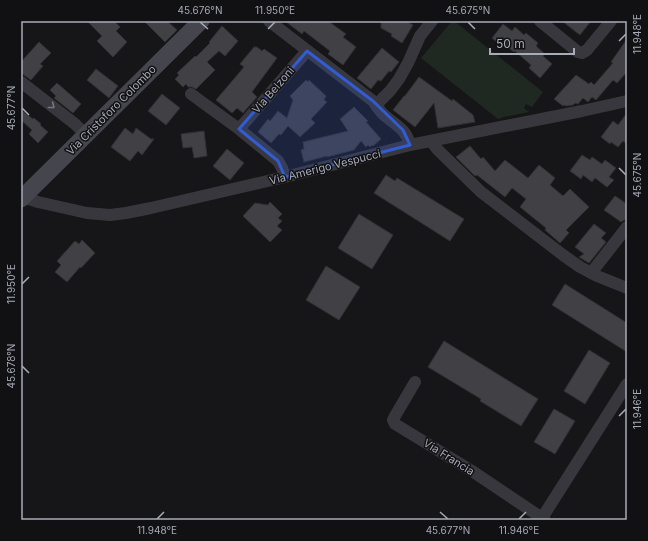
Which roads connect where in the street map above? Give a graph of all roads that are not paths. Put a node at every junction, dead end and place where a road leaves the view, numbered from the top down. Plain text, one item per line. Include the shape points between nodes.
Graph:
1 (201, 21) edge
2 (269, 21) edge
3 (432, 21) edge
4 (540, 21) edge
5 (611, 21) edge
6 (307, 51) junction
7 (21, 82) edge
8 (192, 94) dead end
9 (627, 101) edge
10 (376, 105) junction
11 (239, 129) junction
12 (86, 135) junction
13 (432, 141) junction
14 (410, 145) junction
15 (285, 177) junction
16 (22, 197) edge
17 (627, 227) edge
18 (591, 273) junction
19 (627, 288) edge
20 (415, 382) dead end
21 (627, 384) edge
22 (544, 519) edge

1 - 12 street, Via Cristoforo Colombo
2 - 6 street
3 - 10 street via 420,36 401,75
4 - 5 street via 582,53
6 - 10 street
6 - 11 street, Via Belzoni
7 -> 12 street
8 - 11 street
9 - 13 street, Via Amerigo Vespucci
10 - 14 street via 403,130
11 - 15 street via 278,161
12 - 16 street, Via Cristoforo Colombo
13 - 14 street, Via Amerigo Vespucci
13 - 18 street via 434,146 481,192 563,255
14 - 15 street, Via Amerigo Vespucci
15 - 16 street, Via Amerigo Vespucci via 110,215 81,212
17 - 18 street
18 - 19 street
20 - 22 street, Via Francia via 394,416 395,424
21 - 22 street, Via Francia

